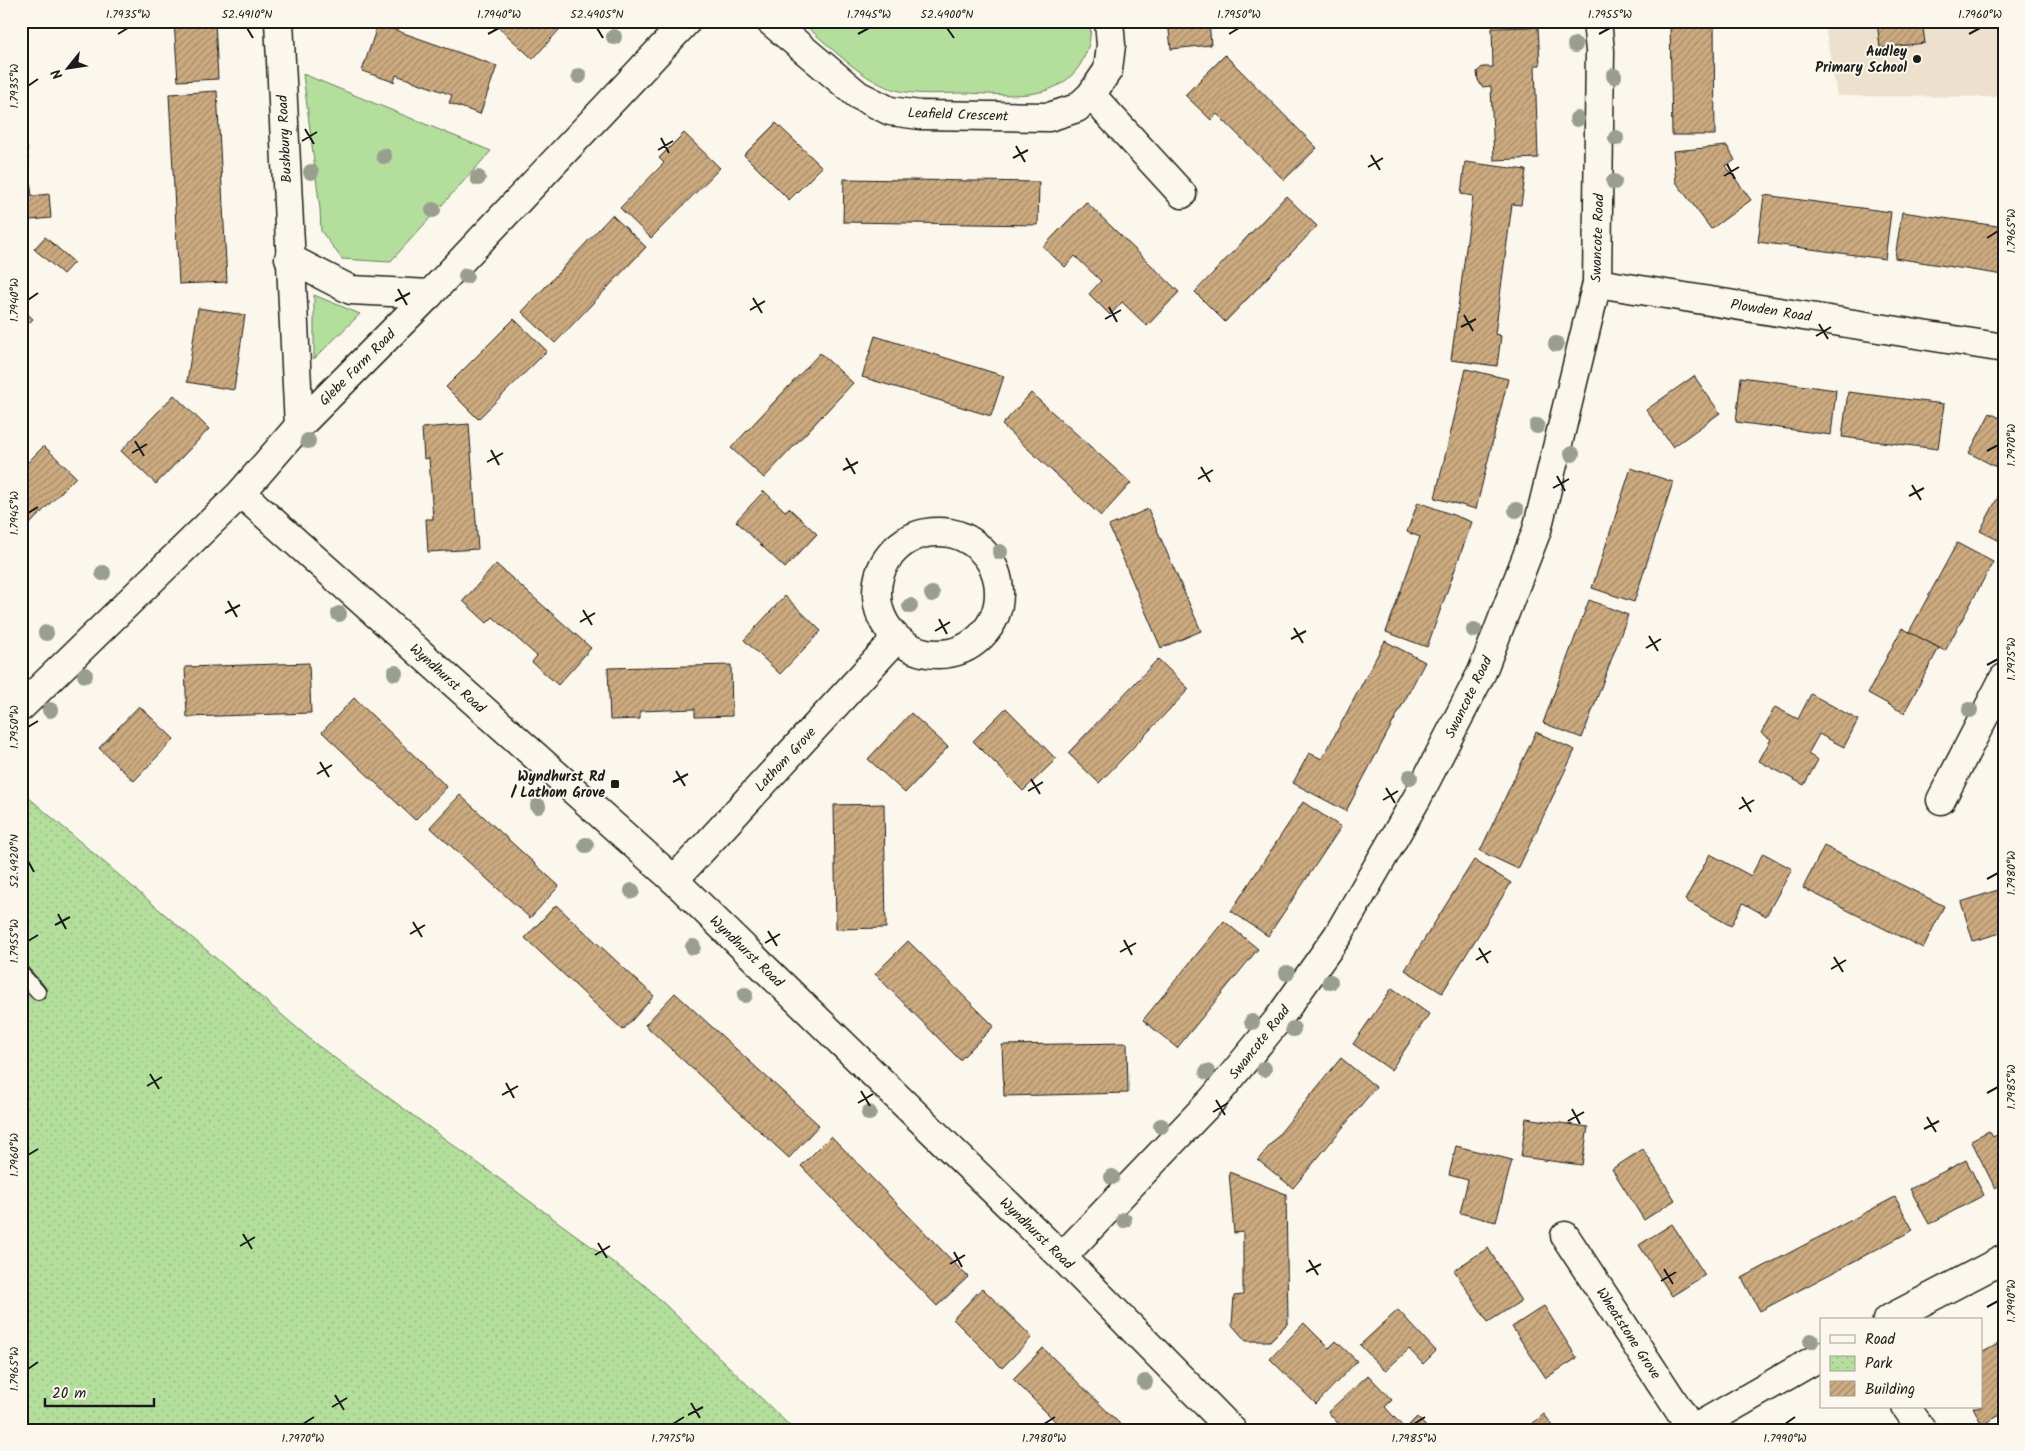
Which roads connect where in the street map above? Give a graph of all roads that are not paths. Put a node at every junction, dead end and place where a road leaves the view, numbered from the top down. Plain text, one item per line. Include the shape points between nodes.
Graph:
1 (279, 21) edge
2 (687, 21) edge
3 (770, 21) edge
4 (1109, 21) edge
5 (1597, 21) edge
6 (1092, 95) junction
7 (1182, 194) dead end
8 (289, 258) junction
9 (1597, 283) junction
10 (430, 294) junction
11 (2004, 348) edge
12 (299, 426) junction
13 (241, 493) junction
14 (896, 639) junction
15 (2004, 678) edge
16 (21, 707) edge
17 (1941, 800) dead end
18 (674, 880) junction
19 (21, 973) edge
20 (38, 992) dead end
21 (1565, 1236) dead end
22 (1062, 1257) junction
23 (2004, 1260) edge
24 (1891, 1318) edge
25 (1820, 1357) edge
26 (1907, 1408) edge
27 (1232, 1430) edge
28 (1692, 1430) edge
29 (1922, 1430) edge

1 - 8 street, Bushbury Road
2 - 10 street, Glebe Farm Road
3 - 6 street, Leafield Crescent via 858,95 890,111 920,115 1049,117 1076,108
4 - 6 street, Leafield Crescent via 1108,70
5 - 9 street, Swancote Road via 1600,52
6 - 7 street
8 - 10 street via 351,290
8 - 12 street, Bushbury Road
9 - 11 street, Plowden Road
9 - 22 street, Swancote Road via 1537,530 1482,672 1418,798 1338,935 1277,1021 1213,1099
10 - 12 street, Glebe Farm Road
12 - 13 street, Glebe Farm Road
13 - 16 street, Glebe Farm Road
13 - 18 street, Wyndhurst Road
14 - 14 street via 884,624 877,606 876,587 881,568 891,552 905,540 924,532 942,531 977,545 990,560 998,578 999,598 995,617 985,633 970,646 951,653 922,652
14 - 18 street, Lathom Grove
15 - 17 street
18 - 22 street, Wyndhurst Road
19 - 20 lane
21 - 28 street, Wheatstone Grove
22 - 27 street, Wyndhurst Road
23 - 24 street
25 - 28 street
26 - 29 street

